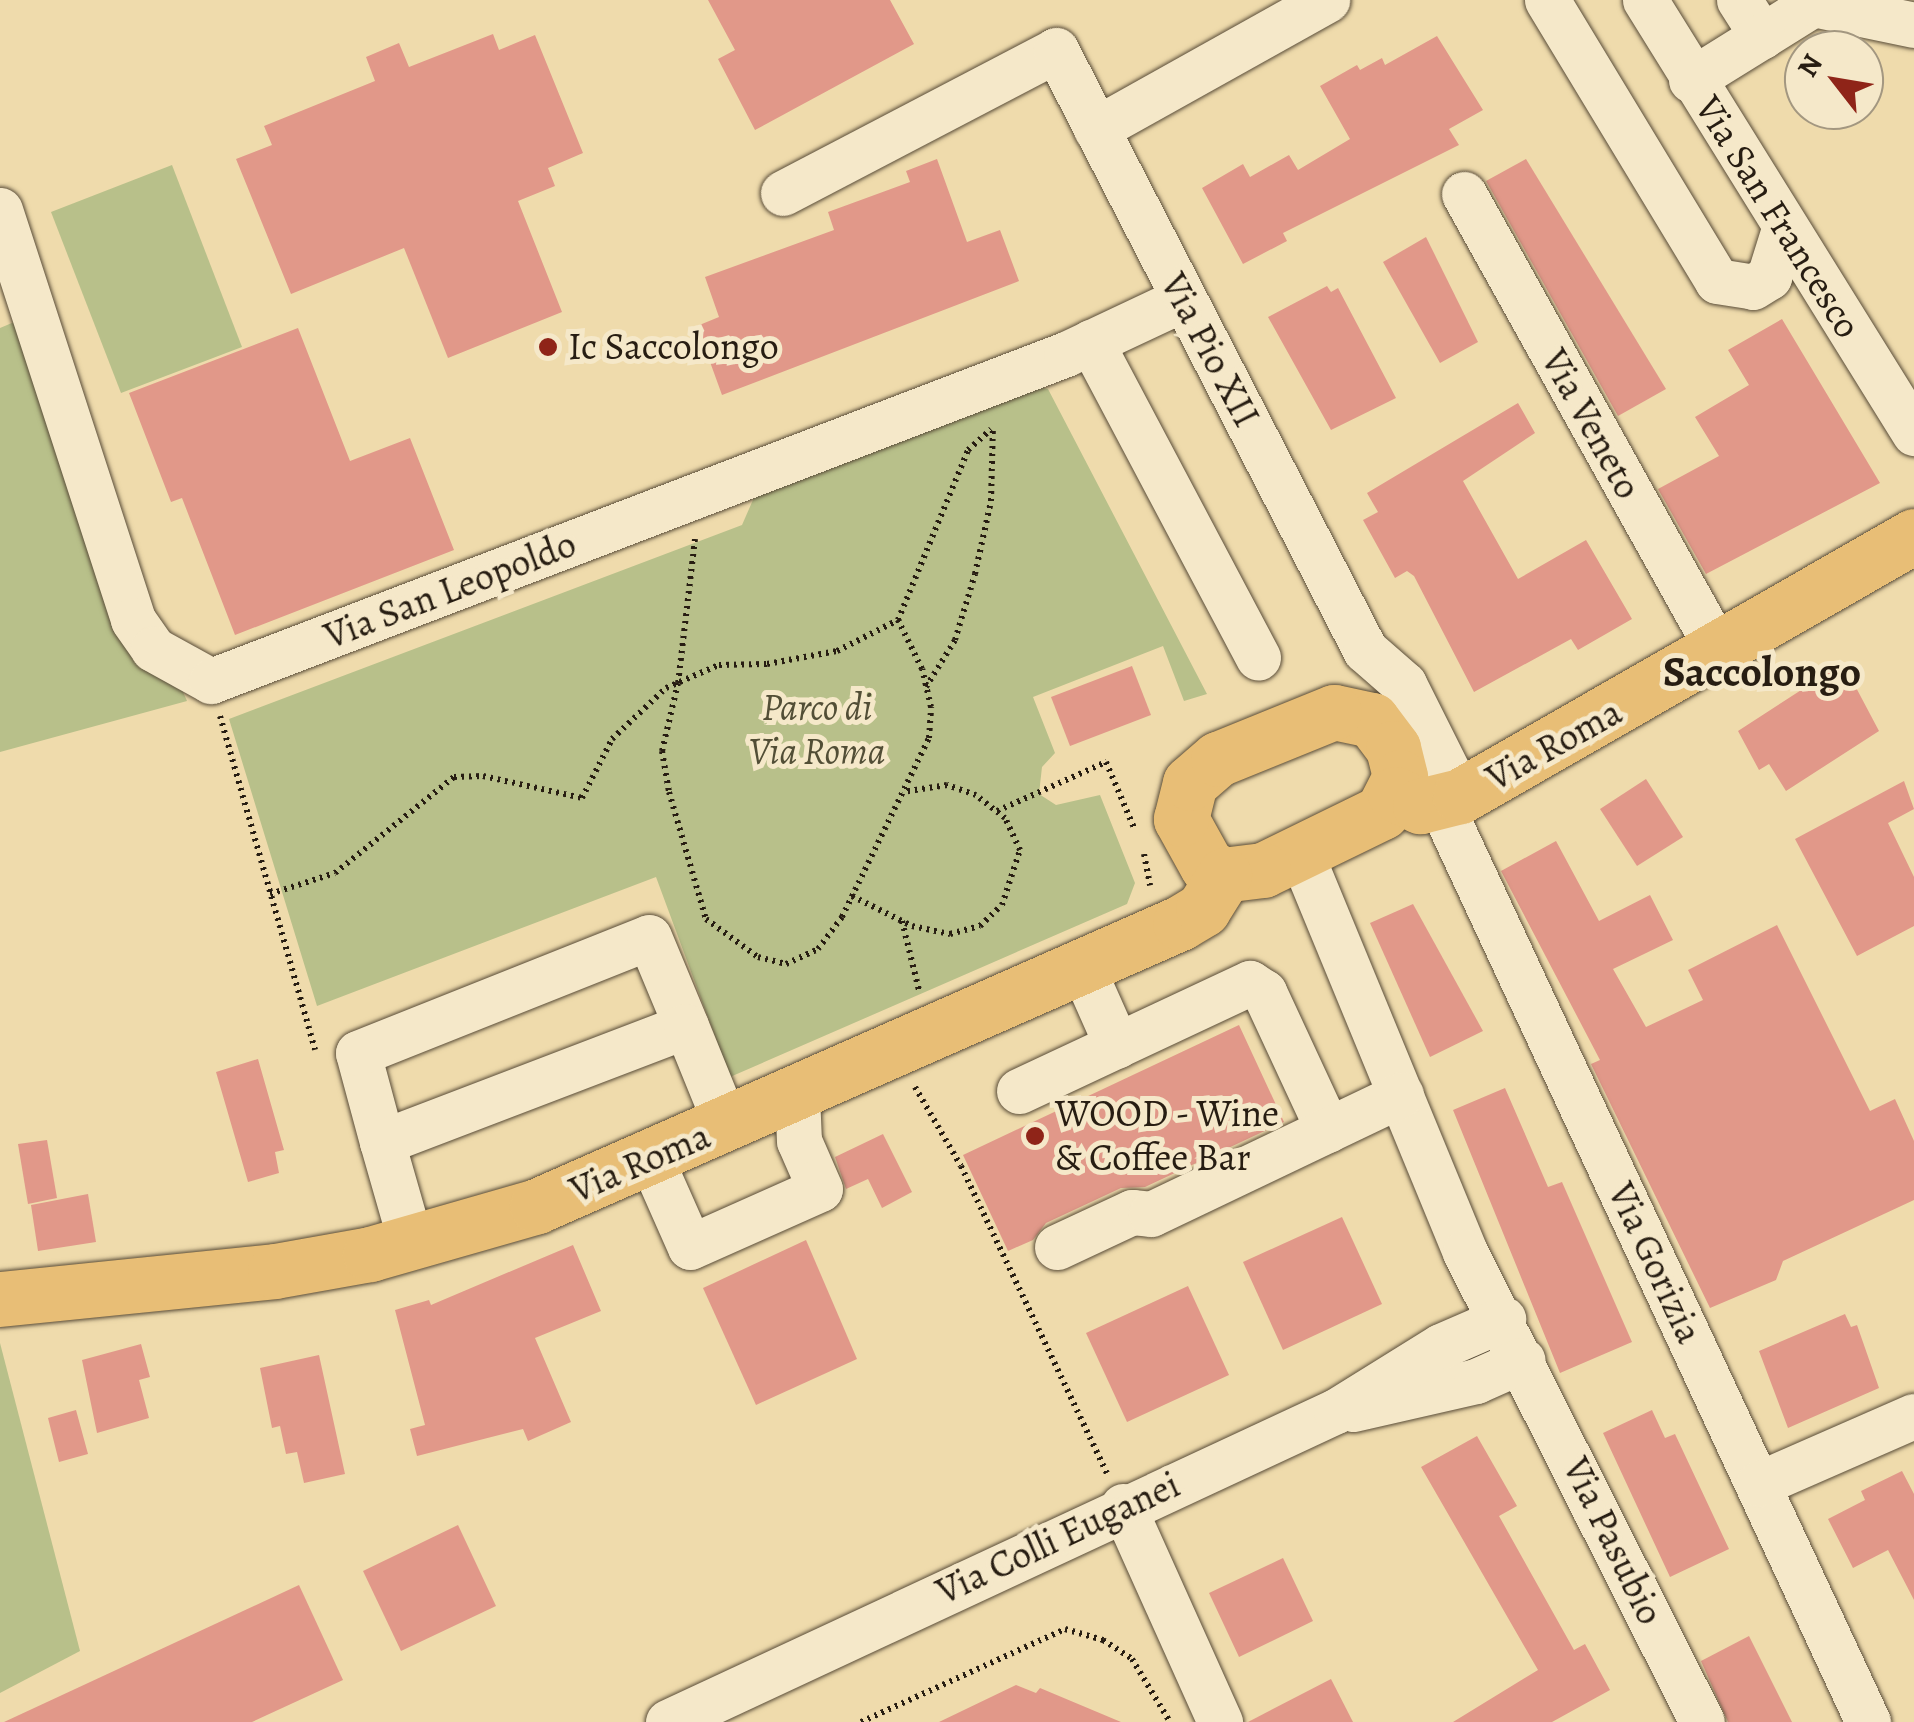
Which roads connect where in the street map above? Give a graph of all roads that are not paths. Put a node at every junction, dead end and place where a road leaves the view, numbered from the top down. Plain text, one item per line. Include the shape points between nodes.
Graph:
1 (1327, 0) edge
2 (1547, 0) edge
3 (1645, 0) edge
4 (1750, 18) edge
5 (1914, 26) edge
6 (1691, 80) junction
7 (1096, 129) junction
8 (783, 193) dead end
9 (1464, 194) dead end
10 (0, 210) edge
11 (1783, 232) junction
12 (1182, 299) junction
13 (1079, 348) junction
14 (1914, 433) edge
15 (1914, 536) edge
16 (1364, 650) junction
17 (1719, 652) junction
18 (1258, 657) dead end
19 (1357, 712) junction
20 (1432, 798) junction
21 (1306, 866) junction
22 (1224, 875) junction
23 (1082, 967) junction
24 (686, 1026) junction
25 (1118, 1046) junction
26 (1019, 1090) dead end
27 (797, 1095) junction
28 (1401, 1095) junction
29 (727, 1127) junction
30 (1328, 1130) junction
31 (382, 1142) junction
32 (651, 1159) junction
33 (410, 1244) junction
34 (1057, 1247) dead end
35 (1465, 1252) junction
36 (0, 1300) edge
37 (1504, 1319) junction
38 (1442, 1346) junction
39 (1523, 1360) junction
40 (1336, 1411) junction
41 (1914, 1416) edge
42 (1758, 1484) junction
43 (1124, 1506) junction
44 (668, 1722) edge
45 (1220, 1722) edge
46 (1702, 1722) edge
47 (1868, 1722) edge

1 - 7 street
2 - 11 street via 1716,281 1752,288 1769,278
3 - 6 street, Via San Francesco
4 - 5 street via 1813,4
4 - 6 street
6 - 11 street, Via San Francesco
7 - 8 street, Via Pio XII via 1056,50
7 - 12 street, Via Pio XII
9 - 17 street, Via Veneto
10 - 13 street, Via San Leopoldo via 133,620 153,649 210,681 702,493 986,407
11 - 14 street, Via San Francesco
12 - 13 street, Via San Leopoldo
12 - 16 street, Via Pio XII
13 - 18 street
15 - 17 main road, Via Roma
16 - 19 street
16 - 20 street, Via Pio XII via 1404,684
17 - 20 main road, Via Roma
19 - 20 main road via 1393,748 1400,777
19 - 22 main road via 1300,723 1218,759 1190,784 1181,819 1186,837 1207,866
20 - 21 main road, Via Roma via 1361,826
20 - 42 street, Via Gorizia
21 - 22 main road, Via Roma
21 - 28 street
22 - 23 main road, Via Roma via 1202,909
23 - 25 street
23 - 27 main road, Via Roma
24 - 29 street
24 - 31 street
24 - 31 street via 649,937 358,1053
25 - 26 street
25 - 30 street via 1250,983 1264,992
27 - 29 main road, Via Roma
27 - 32 street via 799,1141 820,1189 690,1247
28 - 30 street
28 - 35 street
29 - 32 main road, Via Roma
30 - 34 street via 1151,1214 1132,1212
31 - 33 street
32 - 33 main road, Via Roma via 537,1206
33 - 36 main road, Via Roma via 178,1285
35 - 37 street
35 - 38 street via 1463,1314
37 - 38 street, Via Colli Euganei
37 - 39 street
38 - 40 street, Via Colli Euganei
39 - 40 street via 1476,1381
39 - 46 street, Via Pasubio
40 - 43 street, Via Colli Euganei
41 - 42 street
42 - 47 street, Via Gorizia
43 - 44 street, Via Colli Euganei
43 - 45 street

